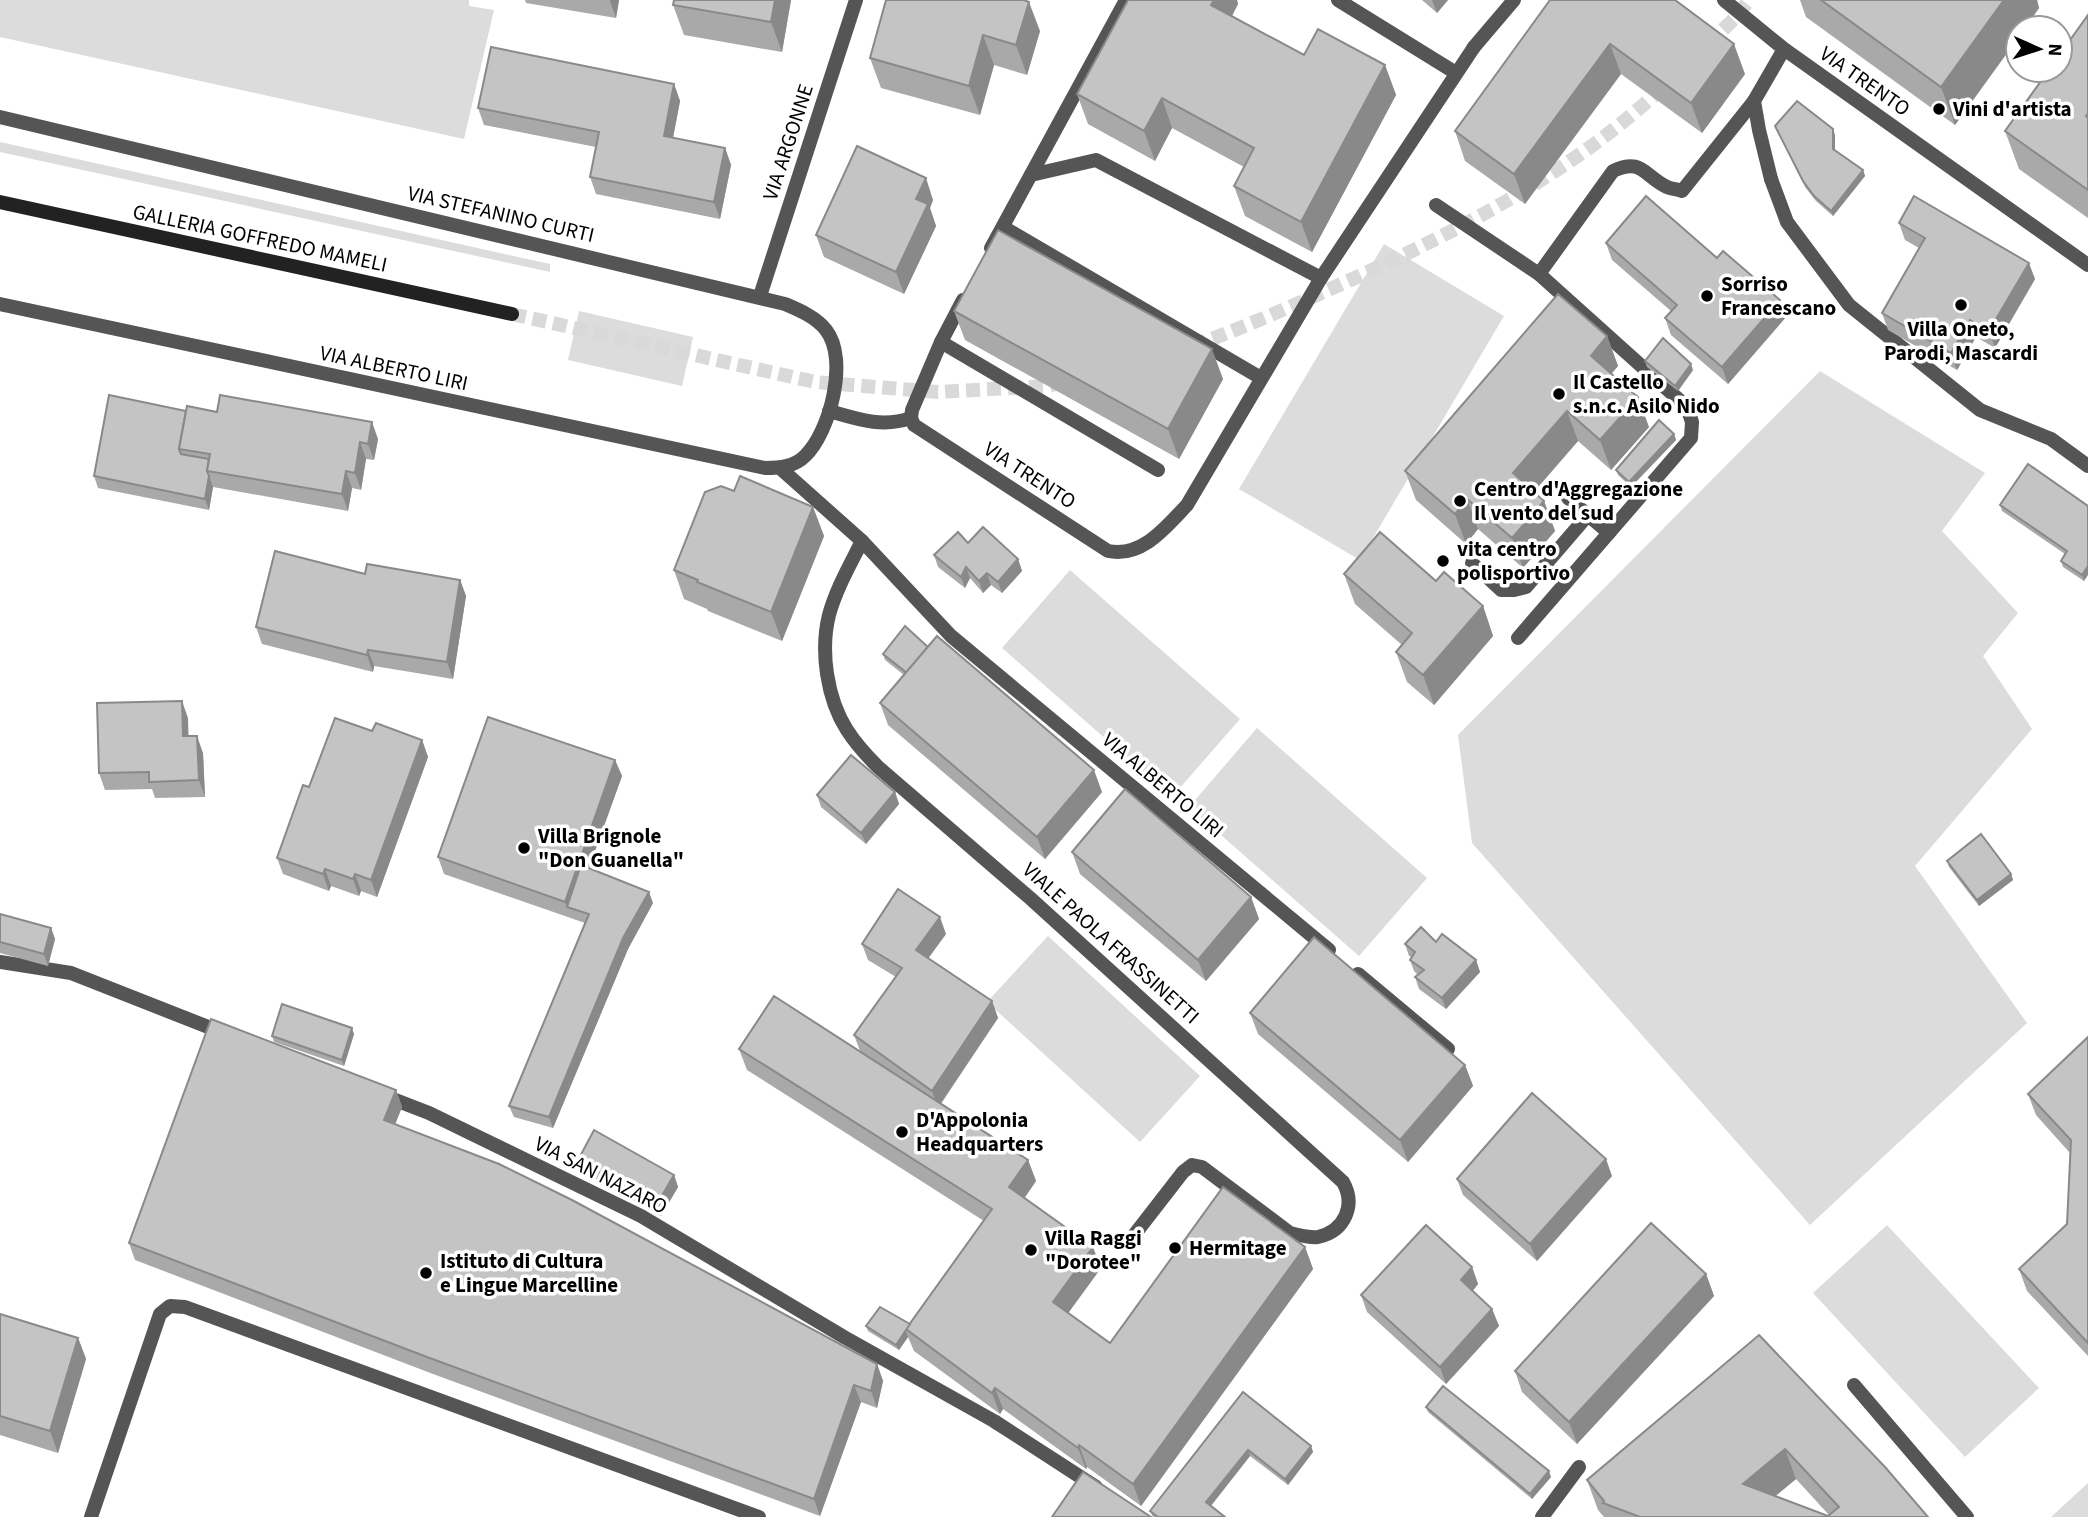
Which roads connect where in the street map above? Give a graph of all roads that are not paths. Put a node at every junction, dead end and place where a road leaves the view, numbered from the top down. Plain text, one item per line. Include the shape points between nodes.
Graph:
1 (856, 0) edge
2 (1126, 0) edge
3 (1338, 0) edge
4 (1514, 0) edge
5 (1724, 0) edge
6 (1784, 49) junction
7 (1456, 73) junction
8 (1754, 101) junction
9 (0, 117) edge
10 (1031, 175) junction
11 (0, 202) edge
12 (1436, 205) dead end
13 (1003, 227) junction
14 (984, 261) edge
15 (2088, 265) edge
16 (1539, 274) junction
17 (1321, 278) junction
18 (972, 284) edge
19 (760, 296) junction
20 (0, 304) edge
21 (512, 314) tunnel mouth
22 (941, 342) junction
23 (1261, 378) junction
24 (829, 411) junction
25 (911, 418) junction
26 (2088, 467) edge
27 (780, 468) junction
28 (1158, 470) edge
29 (1568, 498) dead end
30 (1588, 515) junction
31 (1609, 533) junction
32 (862, 541) junction
33 (1472, 563) dead end
34 (1518, 638) dead end
35 (0, 962) edge
36 (237, 1038) edge
37 (1448, 1049) edge
38 (378, 1093) edge
39 (1130, 1239) dead end
40 (1854, 1385) dead end
41 (1579, 1467) dead end
42 (1107, 1495) edge
43 (90, 1517) edge
44 (759, 1517) edge
45 (1542, 1517) edge
46 (1967, 1517) edge

1 - 19 street, VIA ARGONNE
2 - 10 street
3 - 7 street
4 - 7 street, VIA TRENTO
5 - 6 street, VIA TRENTO
6 - 8 street
6 - 15 street, VIA TRENTO
7 - 17 street, VIA TRENTO
8 - 16 street via 1682,191 1667,187 1640,167 1627,165 1613,171
8 - 26 street via 1771,179 1787,222 1849,305 1980,410 2052,439
9 - 19 street, VIA STEFANINO CURTI
10 - 13 street
10 - 17 street via 1096,160
11 - 21 street, GALLERIA GOFFREDO MAMELI
12 - 16 street
13 - 14 street
13 - 23 street
16 - 31 street via 1687,407 1692,422 1691,438
17 - 23 street, VIA TRENTO
18 - 22 street
19 - 24 street, VIA STEFANINO CURTI via 801,311 826,329 837,356
20 - 27 street, VIA ALBERTO LIRI via 683,452
22 - 25 street
22 - 28 street
23 - 25 street, VIA TRENTO via 1187,505 1142,546 1119,553 1108,551 914,425
24 - 25 street via 878,423
24 - 27 street, VIA STEFANINO CURTI via 804,458
27 - 32 street
29 - 30 street
30 - 31 street
30 - 33 street via 1526,587 1501,590
31 - 34 street
32 - 37 street, VIA ALBERTO LIRI via 951,636
32 - 39 street, VIALE PAOLA FRASSINETTI via 836,594 826,645 837,710 860,748 1323,1163 1349,1192 1350,1203 1337,1227 1327,1234 1303,1236 1290,1233 1202,1167 1192,1165
35 - 36 street via 71,973
38 - 42 street, VIA SAN NAZARO via 641,1216 994,1420
40 - 46 street
41 - 45 street
43 - 44 street via 160,1314 170,1306 185,1307

